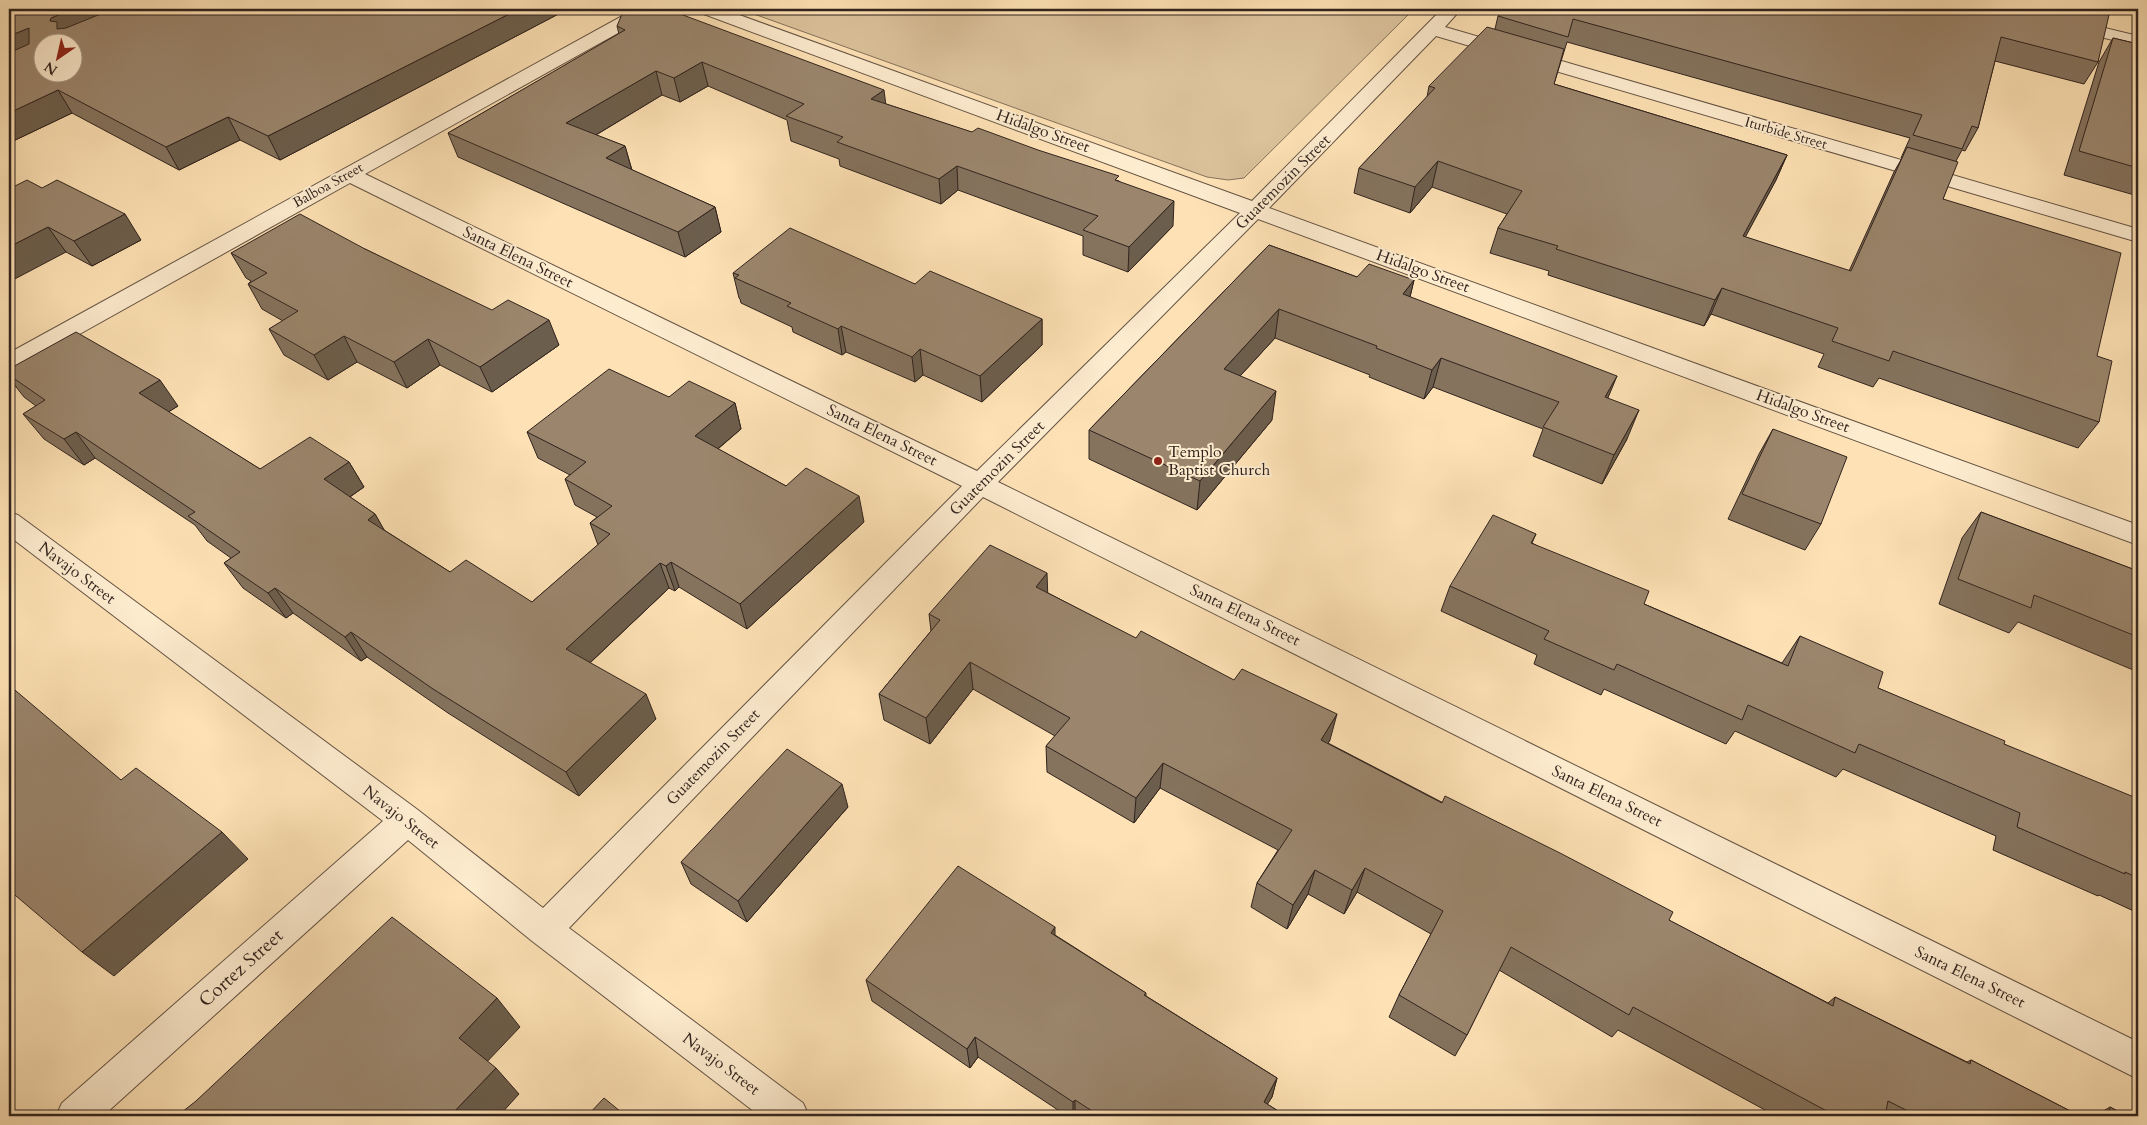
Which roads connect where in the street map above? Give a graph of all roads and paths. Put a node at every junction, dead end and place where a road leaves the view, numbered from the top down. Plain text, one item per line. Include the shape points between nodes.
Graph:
1 (648, 9) edge
2 (707, 9) edge
3 (1452, 9) edge
4 (2006, 9) edge
5 (1433, 29) junction
6 (2137, 36) edge
7 (349, 174) junction
8 (1256, 209) junction
9 (2138, 236) edge
10 (9, 363) edge
11 (980, 484) junction
12 (9, 522) edge
13 (2138, 535) edge
14 (407, 820) junction
15 (544, 930) junction
16 (2138, 1060) edge
17 (75, 1116) edge
18 (790, 1116) edge

1 - 7 street, Balboa Street
2 - 8 street, Hidalgo Street
3 - 5 street, Guatemozin Street
4 - 6 street
5 - 8 street, Guatemozin Street
5 - 9 street, Iturbide Street
7 - 10 street, Balboa Street
7 - 11 street, Santa Elena Street
8 - 11 street, Guatemozin Street
8 - 13 street, Hidalgo Street
11 - 15 street, Guatemozin Street
11 - 16 street, Santa Elena Street
12 - 14 street, Navajo Street
14 - 15 street, Navajo Street
14 - 17 street, Cortez Street
15 - 18 street, Navajo Street

